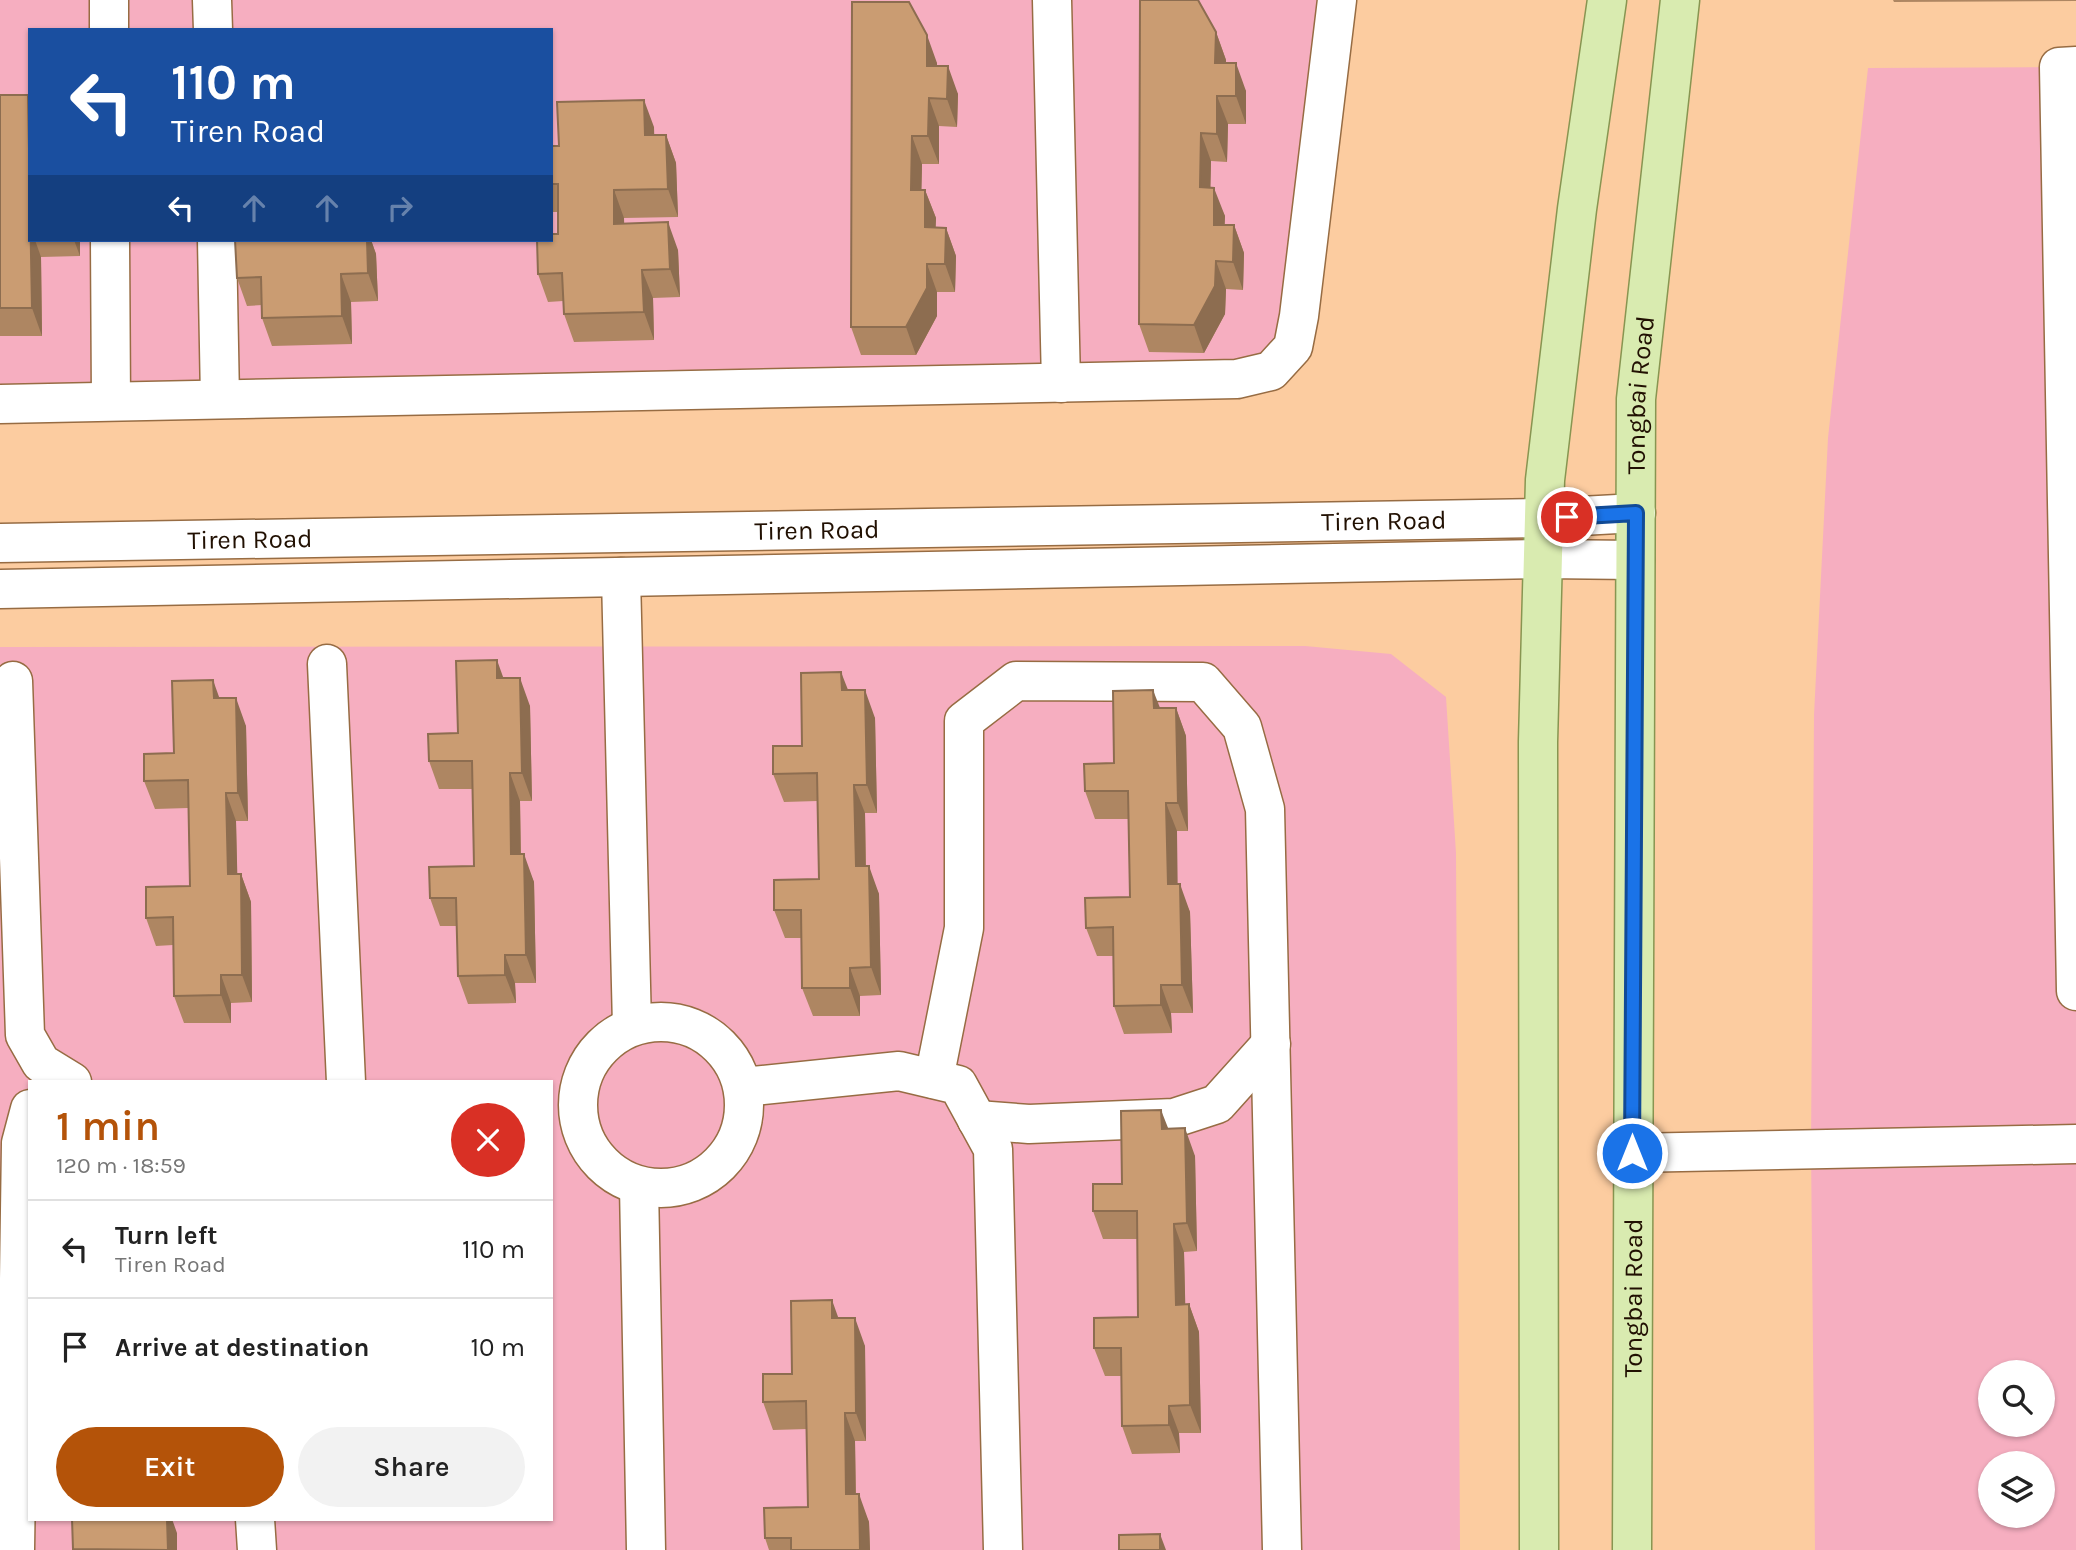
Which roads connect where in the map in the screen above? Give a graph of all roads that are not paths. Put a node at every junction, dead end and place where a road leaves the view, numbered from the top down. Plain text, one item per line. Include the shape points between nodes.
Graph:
1 (109, 0) edge
2 (212, 0) edge
3 (1052, 0) edge
4 (1337, 0) edge
5 (1607, 0) edge
6 (1680, 0) edge
7 (109, 28) edge
8 (212, 28) edge
9 (2076, 66) edge
10 (110, 242) edge
11 (217, 242) edge
12 (1061, 383) junction
13 (220, 399) junction
14 (111, 401) junction
15 (0, 404) edge
16 (1636, 513) junction
17 (1544, 518) junction
18 (0, 543) edge
19 (1543, 559) junction
20 (1635, 560) junction
21 (621, 577) junction
22 (0, 589) edge
23 (327, 664) dead end
24 (13, 681) dead end
25 (2076, 991) edge
26 (632, 1026) junction
27 (1271, 1044) junction
28 (50, 1075) edge
29 (934, 1079) junction
30 (346, 1080) edge
31 (743, 1087) junction
32 (565, 1091) edge
33 (28, 1118) edge
34 (977, 1120) junction
35 (2076, 1144) edge
36 (1632, 1153) junction
37 (639, 1186) junction
38 (255, 1521) edge
39 (15, 1550) edge
40 (257, 1550) edge
41 (646, 1550) edge
42 (1003, 1550) edge
43 (1282, 1550) edge
44 (1539, 1550) edge
45 (1632, 1550) edge

1 - 7 street
2 - 8 street
3 - 12 street
4 - 12 street via 1293,347 1271,371 1237,379
5 - 17 main road via 1574,236
6 - 16 main road, Tongbai Road via 1636,400
9 - 25 street via 2059,67
10 - 14 street
11 - 13 street
12 - 13 street
13 - 14 street
14 - 15 street
16 - 17 street, Tiren Road
16 - 20 main road, Tongbai Road
17 - 18 street, Tiren Road
17 - 19 main road
19 - 20 street, Tiren Road
19 - 21 street, Tiren Road
19 - 44 main road via 1538,742
20 - 36 main road, Tongbai Road
21 - 22 street, Tiren Road
21 - 26 street
23 - 30 street
24 - 28 street via 25,1035
26 - 31 street via 661,1021 689,1026 715,1040 733,1062
26 - 32 street via 607,1040
27 - 29 street via 1265,809 1242,727 1203,682 1016,681 964,721 964,928
27 - 34 street via 1217,1104 1174,1118 1029,1124
27 - 43 street
29 - 31 street via 899,1071
29 - 34 street via 958,1085
31 - 37 street via 738,1139 723,1162 703,1178 678,1188
32 - 37 street via 588,1147 604,1168
33 - 39 street via 22,1143
34 - 42 street via 993,1149
35 - 36 street
36 - 45 main road, Tongbai Road
37 - 41 street
38 - 40 street

